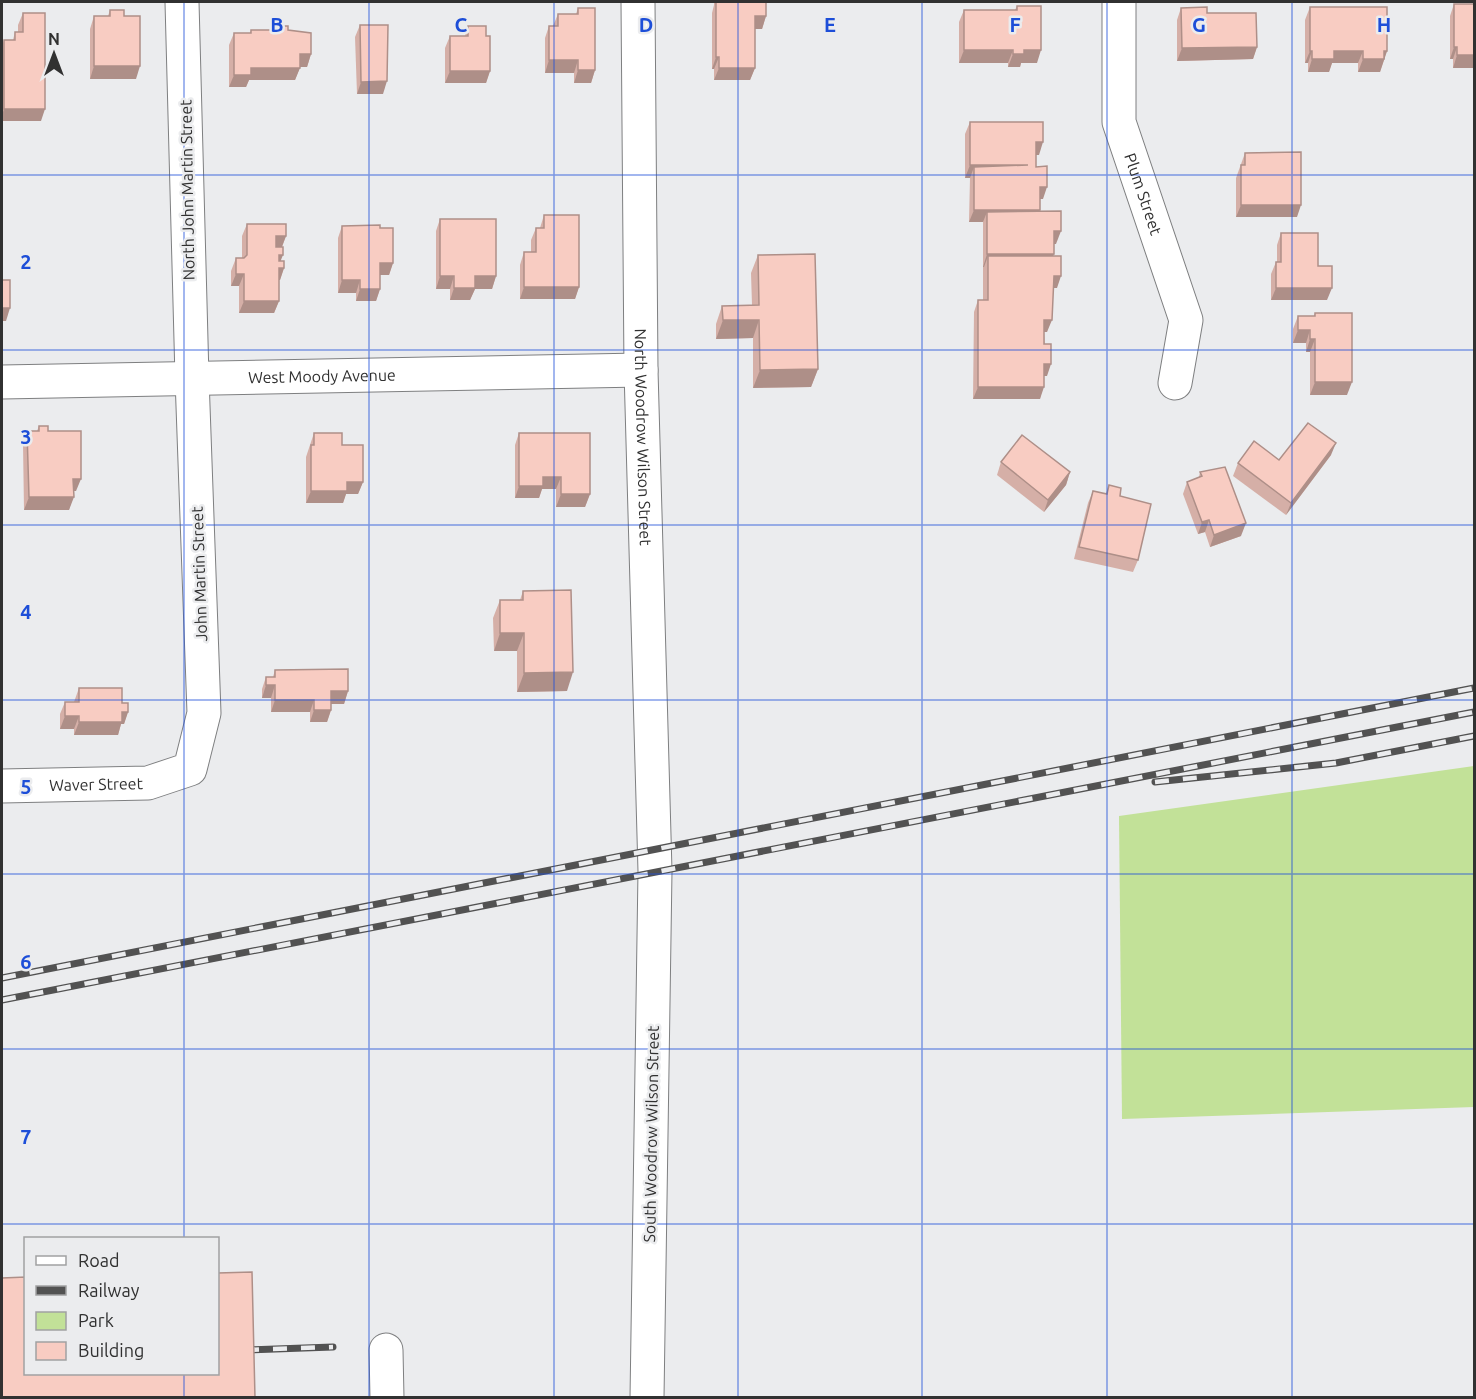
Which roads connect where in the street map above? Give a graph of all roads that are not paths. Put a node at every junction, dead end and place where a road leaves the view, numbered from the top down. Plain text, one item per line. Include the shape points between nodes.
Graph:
1 (182, 2) edge
2 (638, 2) edge
3 (1119, 2) edge
4 (641, 370) junction
5 (192, 378) junction
6 (2, 382) edge
7 (1176, 383) dead end
8 (190, 769) joint
9 (2, 786) edge
10 (655, 871) joint
11 (386, 1350) dead end
12 (387, 1398) edge
13 (647, 1398) edge

1 - 5 street, North John Martin Street
2 - 4 street, North Woodrow Wilson Street
3 - 7 street, Plum Street via 1119,122 1186,320
4 - 5 street, West Moody Avenue
4 - 10 street, North Woodrow Wilson Street
5 - 6 street, West Moody Avenue
5 - 8 street, John Martin Street via 204,712
8 - 9 street, Waver Street via 148,783
10 - 13 street, South Woodrow Wilson Street
11 - 12 street

